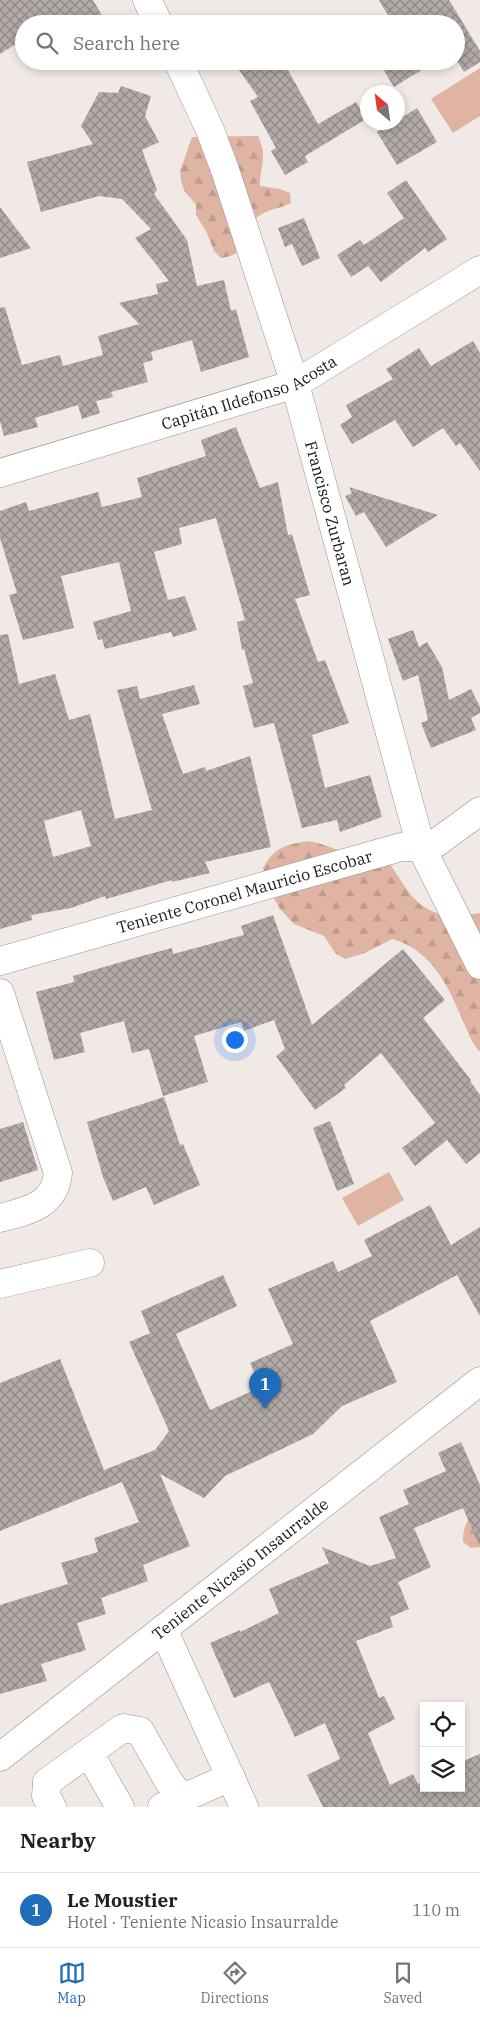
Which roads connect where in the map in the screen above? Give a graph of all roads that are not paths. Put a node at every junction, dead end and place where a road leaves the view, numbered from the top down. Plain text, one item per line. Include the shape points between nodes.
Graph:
1 (147, 0) edge
2 (154, 15) edge
3 (182, 70) edge
4 (480, 270) edge
5 (295, 384) junction
6 (0, 473) edge
7 (480, 811) edge
8 (421, 847) junction
9 (0, 961) edge
10 (480, 965) edge
11 (0, 994) edge
12 (0, 1218) edge
13 (90, 1263) dead end
14 (0, 1284) edge
15 (480, 1381) edge
16 (163, 1629) junction
17 (89, 1753) junction
18 (0, 1757) edge
19 (231, 1777) junction
20 (172, 1802) edge
21 (52, 1807) edge
22 (120, 1807) edge
23 (244, 1807) edge

1 - 2 street
3 - 5 street, Francisco Zurbaran via 225,170
4 - 5 street, Capitán Ildefonso Acosta
5 - 6 street, Capitán Ildefonso Acosta
5 - 8 street, Francisco Zurbaran
7 - 8 street, Teniente Coronel Mauricio Escobar via 441,841
8 - 9 street, Teniente Coronel Mauricio Escobar via 401,847
8 - 10 street, Francisco Zurbaran
11 - 12 street via 58,1173 54,1192 44,1202
13 - 14 street
15 - 16 street, Teniente Nicasio Insaurralde
16 - 18 street, Teniente Nicasio Insaurralde
16 - 19 street
17 - 20 street via 124,1728 140,1731 169,1782
17 - 21 street via 47,1782 46,1796
17 - 22 street
19 - 20 street
19 - 23 street

